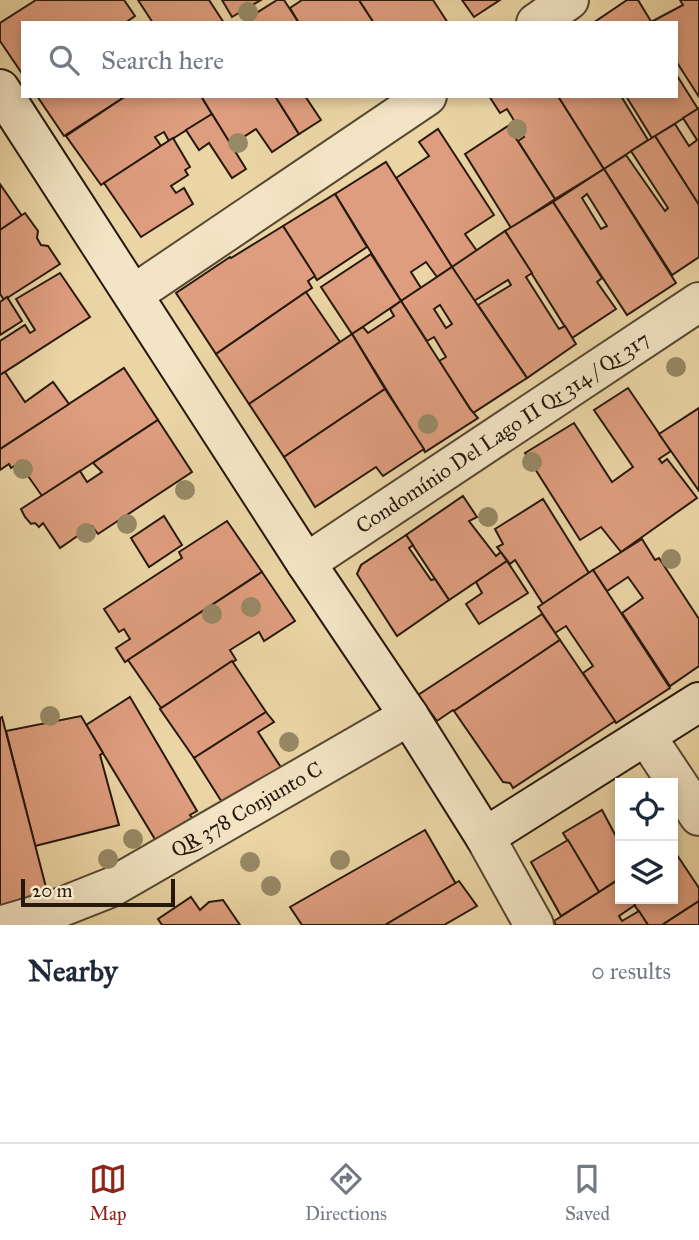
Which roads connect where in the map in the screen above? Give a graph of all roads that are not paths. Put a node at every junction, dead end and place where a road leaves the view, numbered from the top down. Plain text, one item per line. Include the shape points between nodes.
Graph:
1 (569, 0) edge
2 (539, 21) edge
3 (0, 89) edge
4 (424, 98) edge
5 (134, 294) junction
6 (699, 302) edge
7 (306, 563) junction
8 (699, 702) edge
9 (410, 716) junction
10 (646, 736) junction
11 (699, 816) edge
12 (485, 837) junction
13 (2, 925) edge
14 (534, 925) edge

1 - 2 street
3 - 5 street
4 - 5 street
5 - 7 street
6 - 7 street, Condomínio Del Lago II Qr 314 / Qr 317
7 - 9 street
8 - 10 street
9 - 12 street
9 - 13 street, QR 378 Conjunto C via 113,887
10 - 11 street
10 - 12 street
12 - 14 street

